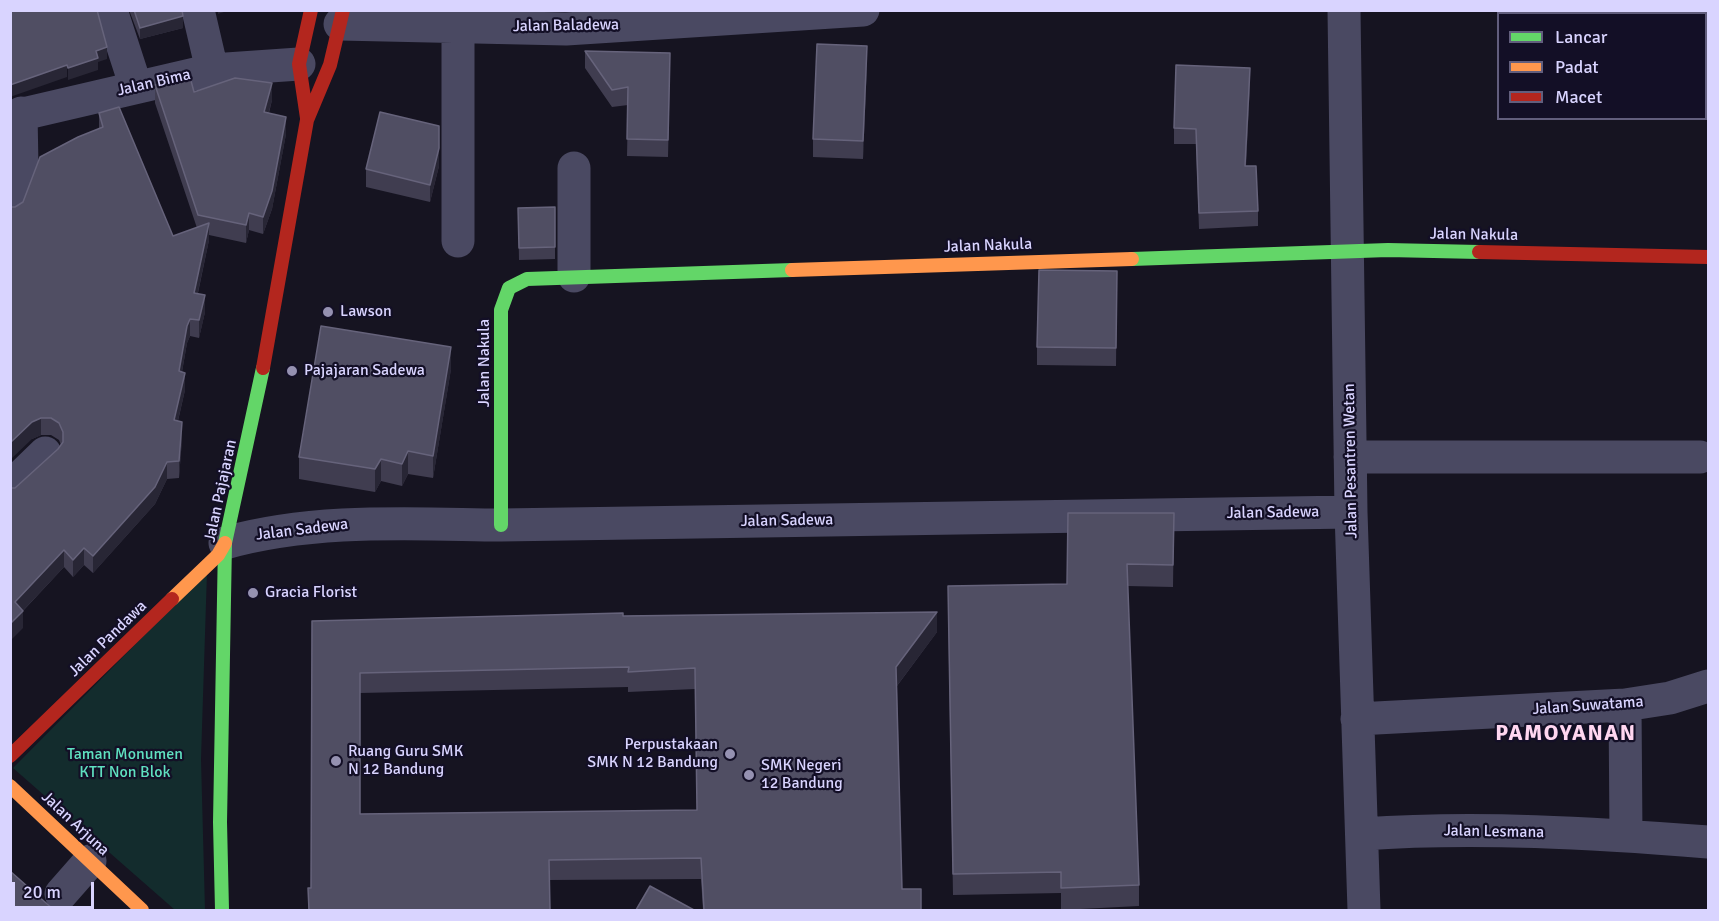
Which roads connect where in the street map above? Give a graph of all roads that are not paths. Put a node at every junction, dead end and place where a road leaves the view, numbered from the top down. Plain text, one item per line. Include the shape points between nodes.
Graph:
1 (111, 10) edge
2 (198, 10) edge
3 (863, 10) edge
4 (1344, 10) edge
5 (331, 15) edge
6 (458, 26) junction
7 (299, 64) junction
8 (212, 70) junction
9 (136, 87) junction
10 (16, 115) edge
11 (308, 120) junction
12 (574, 168) dead end
13 (10, 206) edge
14 (458, 241) dead end
15 (1349, 250) junction
16 (1708, 256) edge
17 (574, 276) junction
18 (45, 453) dead end
19 (1350, 458) junction
20 (1700, 458) dead end
21 (10, 487) edge
22 (1351, 512) junction
23 (501, 525) junction
24 (225, 543) junction
25 (1708, 686) edge
26 (1625, 705) junction
27 (1357, 718) junction
28 (10, 756) edge
29 (10, 786) edge
30 (1362, 834) junction
31 (1626, 836) junction
32 (1708, 842) edge
33 (90, 861) junction
34 (61, 894) dead end
35 (142, 910) edge
36 (222, 910) edge
37 (1364, 910) edge

1 - 9 street
2 - 8 street
3 - 6 street, Jalan Baladewa via 566,29
4 - 15 street, Jalan Pesantren Wetan
5 - 6 street, Jalan Baladewa
5 - 7 main road, Jalan Pajajaran
5 - 11 main road, Jalan Pajajaran via 330,65
6 - 14 street
7 - 8 street, Jalan Bima
7 - 11 main road, Jalan Pajajaran
8 - 9 street, Jalan Bima
9 - 10 street, Jalan Bima
10 - 13 street via 22,167
11 - 24 main road, Jalan Pajajaran via 260,384
12 - 17 street
15 - 16 main road, Jalan Nakula
15 - 17 main road, Jalan Nakula
15 - 19 street, Jalan Pesantren Wetan
17 - 23 main road, Jalan Nakula via 518,282 504,297
18 - 21 street
19 - 20 street
19 - 22 street, Jalan Pesantren Wetan
22 - 23 street, Jalan Sadewa
22 - 27 street, Jalan Pesantren Wetan
23 - 24 street, Jalan Sadewa via 325,526 267,531
24 - 28 main road, Jalan Pandawa via 218,555
24 - 36 main road, Jalan Pajajaran
25 - 26 street, Jalan Suwatama via 1670,698
26 - 27 street, Jalan Suwatama
26 - 31 street
27 - 30 street, Jalan Pesantren Wetan
29 - 33 main road, Jalan Arjuna
30 - 31 street, Jalan Lesmana via 1411,831
30 - 37 street, Jalan Pesantren Wetan
31 - 32 street, Jalan Lesmana
33 - 34 street
33 - 35 main road, Jalan Arjuna

